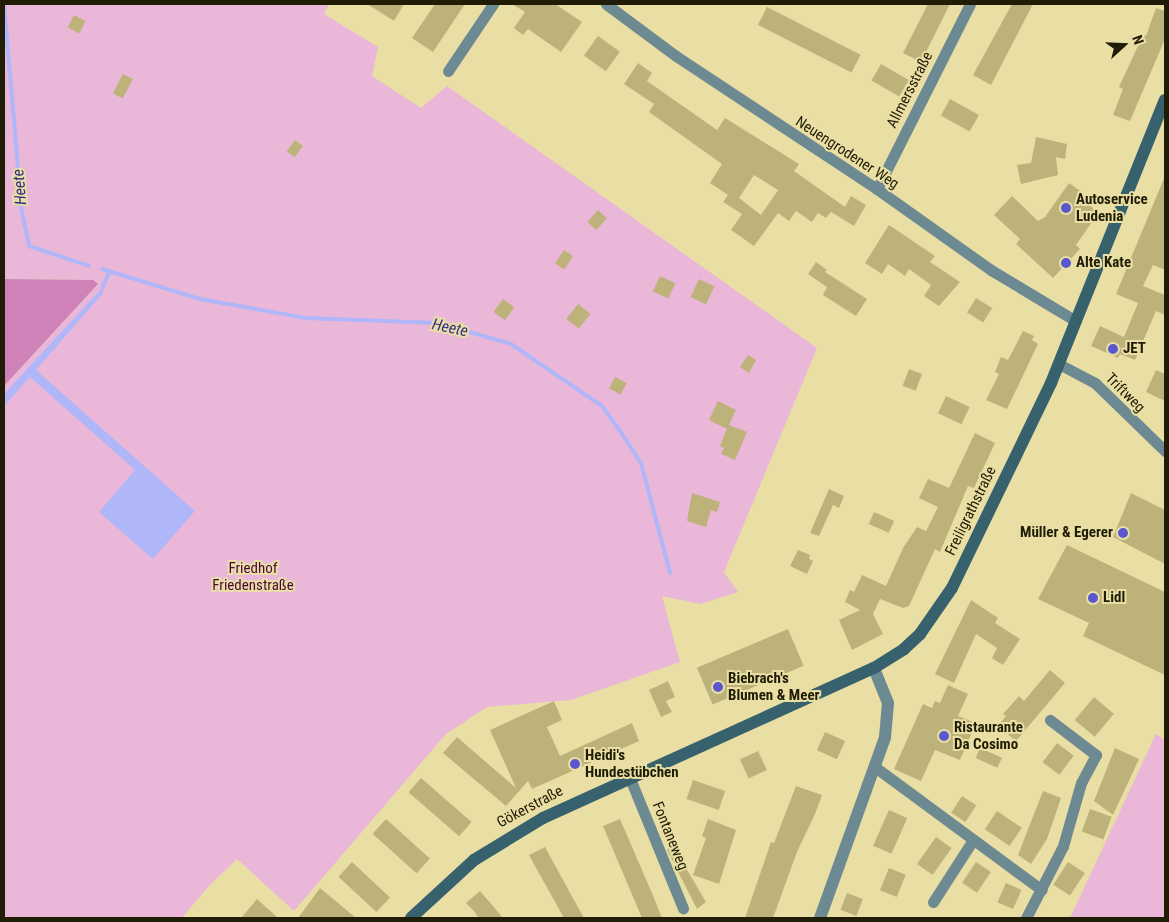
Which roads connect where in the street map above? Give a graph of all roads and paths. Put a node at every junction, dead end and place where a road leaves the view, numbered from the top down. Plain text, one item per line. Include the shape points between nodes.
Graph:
1 (493, 4) edge
2 (606, 4) edge
3 (970, 4) edge
4 (448, 71) dead end
5 (1165, 100) edge
6 (877, 189) junction
7 (1076, 320) junction
8 (1059, 364) junction
9 (1165, 451) edge
10 (874, 668) junction
11 (1050, 720) dead end
12 (875, 767) junction
13 (629, 776) junction
14 (973, 840) junction
15 (1042, 890) junction
16 (933, 902) dead end
17 (683, 908) dead end
18 (411, 918) edge
19 (820, 918) edge
20 (1026, 918) edge

1 - 4 street
2 - 6 street, Neuengrodener Weg via 753,109
3 - 6 street, Allmersstraße
5 - 7 main road, Freiligrathstraße
6 - 7 street, Neuengrodener Weg via 991,270
7 - 8 main road, Freiligrathstraße
8 - 9 street, Triftweg via 1095,383
8 - 10 main road, Freiligrathstraße via 952,588 920,634 904,649
10 - 12 street via 888,703 888,719
10 - 13 main road, Gökerstraße
11 - 15 street via 1096,755 1081,782 1063,846
12 - 14 street
12 - 19 street
13 - 17 street, Fontaneweg
13 - 18 main road, Gökerstraße via 494,845
14 - 15 street
14 - 16 street
15 - 20 street

